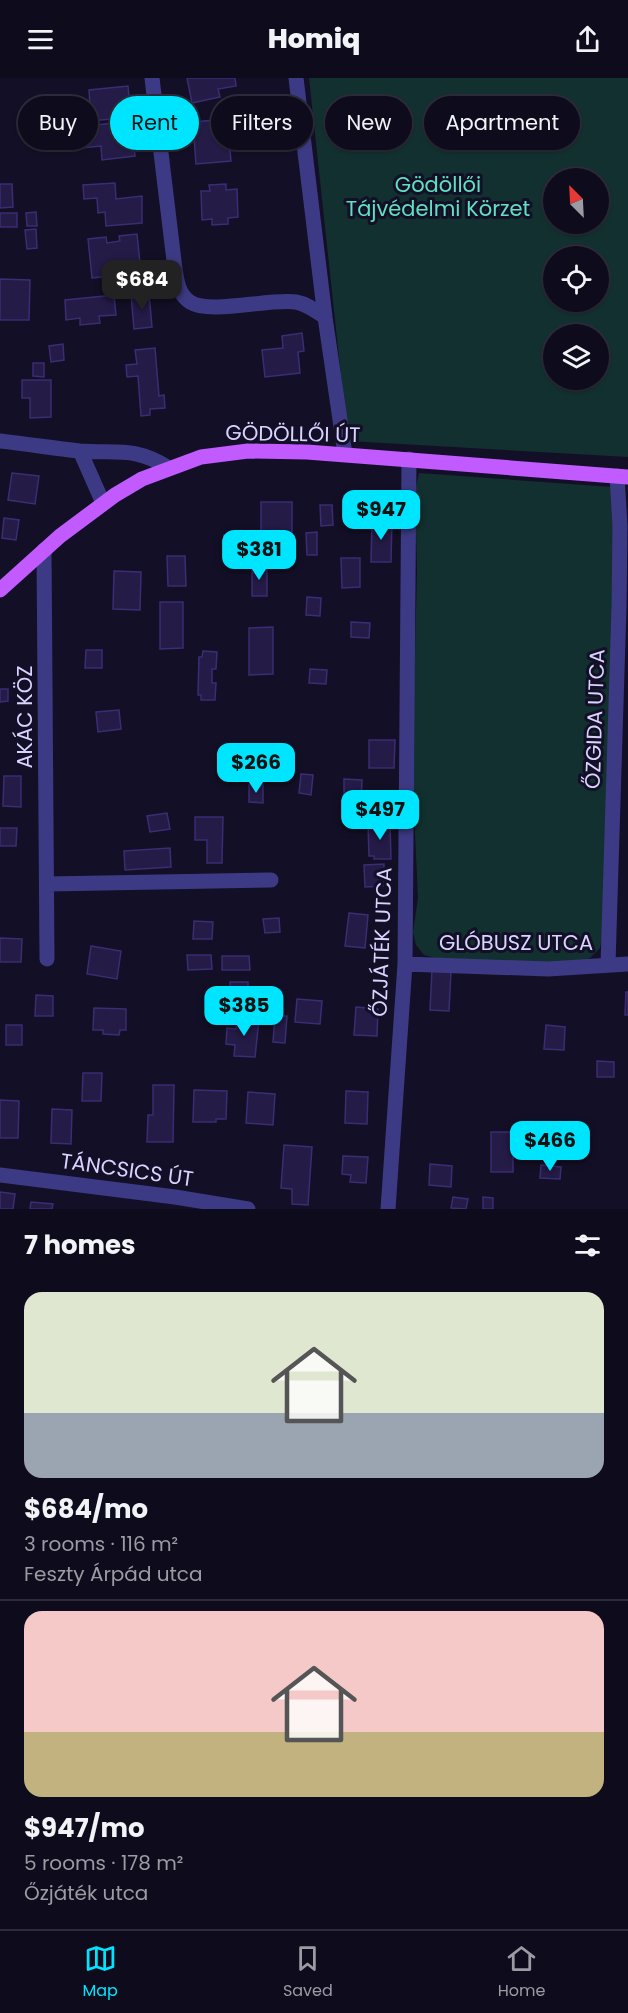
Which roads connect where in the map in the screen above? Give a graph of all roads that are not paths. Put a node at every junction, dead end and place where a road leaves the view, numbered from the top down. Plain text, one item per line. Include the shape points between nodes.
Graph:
1 (152, 78) edge
2 (297, 78) edge
3 (325, 317) junction
4 (0, 441) edge
5 (80, 451) junction
6 (345, 454) junction
7 (409, 459) junction
8 (169, 468) junction
9 (623, 477) edge
10 (103, 503) junction
11 (44, 550) junction
12 (0, 590) edge
13 (271, 880) dead end
14 (47, 884) junction
15 (47, 958) dead end
16 (405, 964) junction
17 (608, 964) junction
18 (628, 964) edge
19 (0, 1175) edge
20 (248, 1209) edge
21 (388, 1209) edge

1 - 3 street via 175,269 182,295 206,306 296,302
2 - 3 street
3 - 6 street
4 - 5 street
5 - 8 street via 129,452 151,457
5 - 10 street
6 - 7 main road, GÖDÖLLŐI ÚT
6 - 8 main road, GÖDÖLLŐI ÚT via 248,451 201,456
7 - 9 main road, GÖDÖLLŐI ÚT
7 - 16 street, ŐZJÁTÉK UTCA
8 - 10 main road, GÖDÖLLŐI ÚT
9 - 17 street, ŐZGIDA UTCA
10 - 11 main road, GÖDÖLLŐI ÚT
11 - 12 main road, GÖDÖLLŐI ÚT
11 - 14 street, AKÁC KÖZ
13 - 14 street
14 - 15 street, AKÁC KÖZ
16 - 17 street, GLÓBUSZ UTCA via 548,969
16 - 21 street, ŐZJÁTÉK UTCA
17 - 18 street, GLÓBUSZ UTCA
19 - 20 street, TÁNCSICS ÚT

